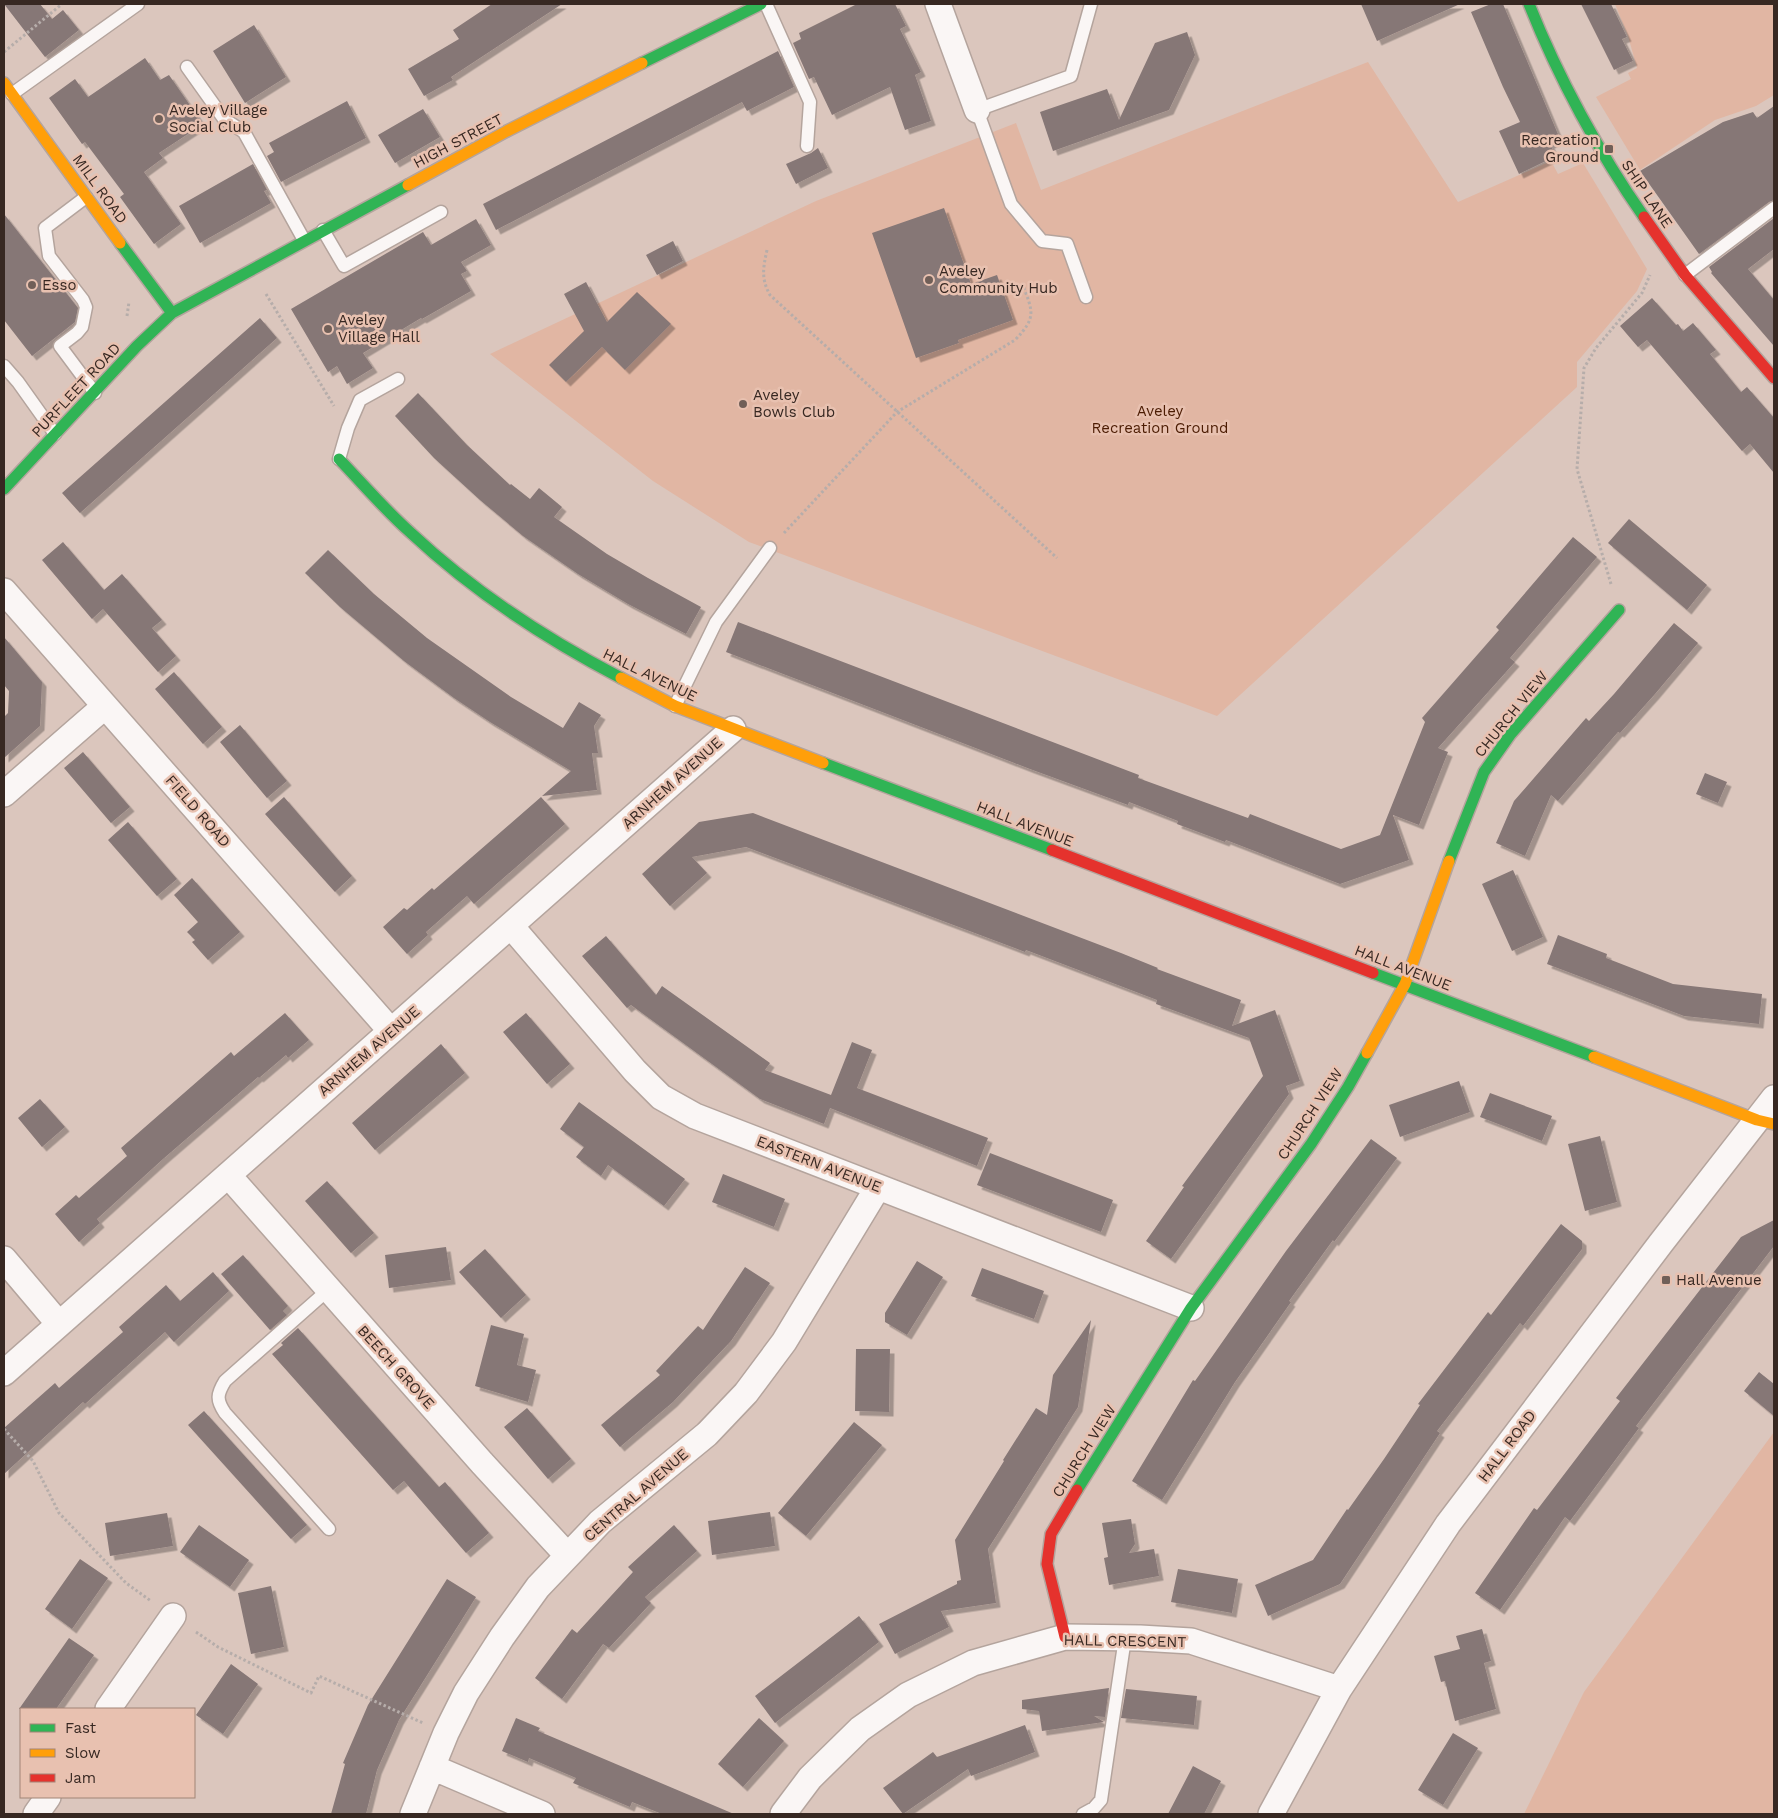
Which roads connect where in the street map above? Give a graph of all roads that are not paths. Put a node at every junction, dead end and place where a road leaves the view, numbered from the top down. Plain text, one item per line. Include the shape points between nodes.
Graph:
1 (138, 4) edge
2 (761, 4) edge
3 (766, 4) edge
4 (938, 4) edge
5 (1091, 4) edge
6 (1529, 4) edge
7 (187, 67) dead end
8 (4, 83) edge
9 (12, 94) junction
10 (977, 110) junction
11 (807, 146) dead end
12 (86, 197) junction
13 (1774, 208) edge
14 (441, 212) dead end
15 (323, 230) junction
16 (304, 240) junction
17 (1685, 275) junction
18 (1086, 297) dead end
19 (172, 313) junction
20 (4, 366) edge
21 (1774, 378) edge
22 (398, 379) dead end
23 (95, 393) junction
24 (55, 434) junction
25 (339, 459) joint
26 (4, 489) edge
27 (770, 548) road end
28 (4, 591) edge
29 (1619, 610) road end
30 (105, 706) junction
31 (675, 706) junction
32 (733, 729) junction
33 (4, 794) edge
34 (511, 926) junction
35 (1405, 984) junction
36 (391, 1031) junction
37 (1774, 1098) edge
38 (1766, 1122) edge
39 (228, 1175) junction
40 (878, 1187) junction
41 (4, 1259) edge
42 (328, 1290) junction
43 (1191, 1308) junction
44 (60, 1324) junction
45 (4, 1373) edge
46 (329, 1529) dead end
47 (567, 1556) junction
48 (173, 1616) road end
49 (1066, 1637) junction
50 (1125, 1638) junction
51 (1339, 1688) junction
52 (109, 1708) edge
53 (432, 1767) junction
54 (47, 1798) edge
55 (36, 1814) edge
56 (413, 1814) edge
57 (542, 1814) edge
58 (783, 1814) edge
59 (1083, 1814) edge
60 (1271, 1814) edge

1 - 9 lane
2 - 15 street, HIGH STREET via 507,131
3 - 11 lane via 810,102
4 - 10 street
5 - 10 lane via 1071,76
6 - 17 street, SHIP LANE via 1543,39 1601,151
7 - 16 lane via 224,119 244,132
8 - 9 street, MILL ROAD
9 - 12 street, MILL ROAD
10 - 18 lane via 1011,204 1042,241 1068,244
12 - 19 street, MILL ROAD
12 - 23 lane via 45,228 50,256 86,307 80,330 60,346
13 - 17 lane
14 - 15 lane via 344,266
15 - 16 street, HIGH STREET
16 - 19 street, HIGH STREET
17 - 21 street, SHIP LANE
19 - 23 street, PURFLEET ROAD
20 - 24 lane
22 - 25 lane via 360,400
23 - 24 street, PURFLEET ROAD
24 - 26 street, PURFLEET ROAD
25 - 31 street, HALL AVENUE via 410,532 477,589 573,653
27 - 31 lane via 716,622
28 - 30 street, FIELD ROAD
29 - 35 street, CHURCH VIEW via 1510,735 1484,772
30 - 33 street
30 - 36 street, FIELD ROAD
31 - 32 street, HALL AVENUE
32 - 34 street, ARNHEM AVENUE
32 - 35 street, HALL AVENUE
34 - 36 street, ARNHEM AVENUE
34 - 40 street, EASTERN AVENUE via 661,1097 695,1116
35 - 38 street, HALL AVENUE
35 - 43 street, CHURCH VIEW via 1348,1087 1311,1144
36 - 39 street, ARNHEM AVENUE
37 - 38 street, HALL ROAD
38 - 51 street, HALL ROAD via 1448,1524
39 - 42 street, BEECH GROVE
39 - 44 street, ARNHEM AVENUE
40 - 43 street, EASTERN AVENUE
40 - 47 street, CENTRAL AVENUE via 784,1342 746,1393 707,1434 600,1522
41 - 44 street
42 - 46 lane via 225,1381 218,1392 219,1404 225,1413
42 - 47 street, BEECH GROVE
43 - 49 street, CHURCH VIEW via 1051,1534 1047,1564
44 - 45 street, ARNHEM AVENUE
47 - 53 street, CENTRAL AVENUE via 538,1588 466,1693
48 - 52 street
49 - 50 street, HALL CRESCENT
49 - 58 street, HALL CRESCENT via 973,1663 908,1695 860,1729 810,1778
50 - 51 street, HALL CRESCENT via 1191,1641
50 - 59 lane via 1102,1800
51 - 60 street, HALL ROAD
53 - 56 street, CENTRAL AVENUE
53 - 57 street
54 - 55 street

